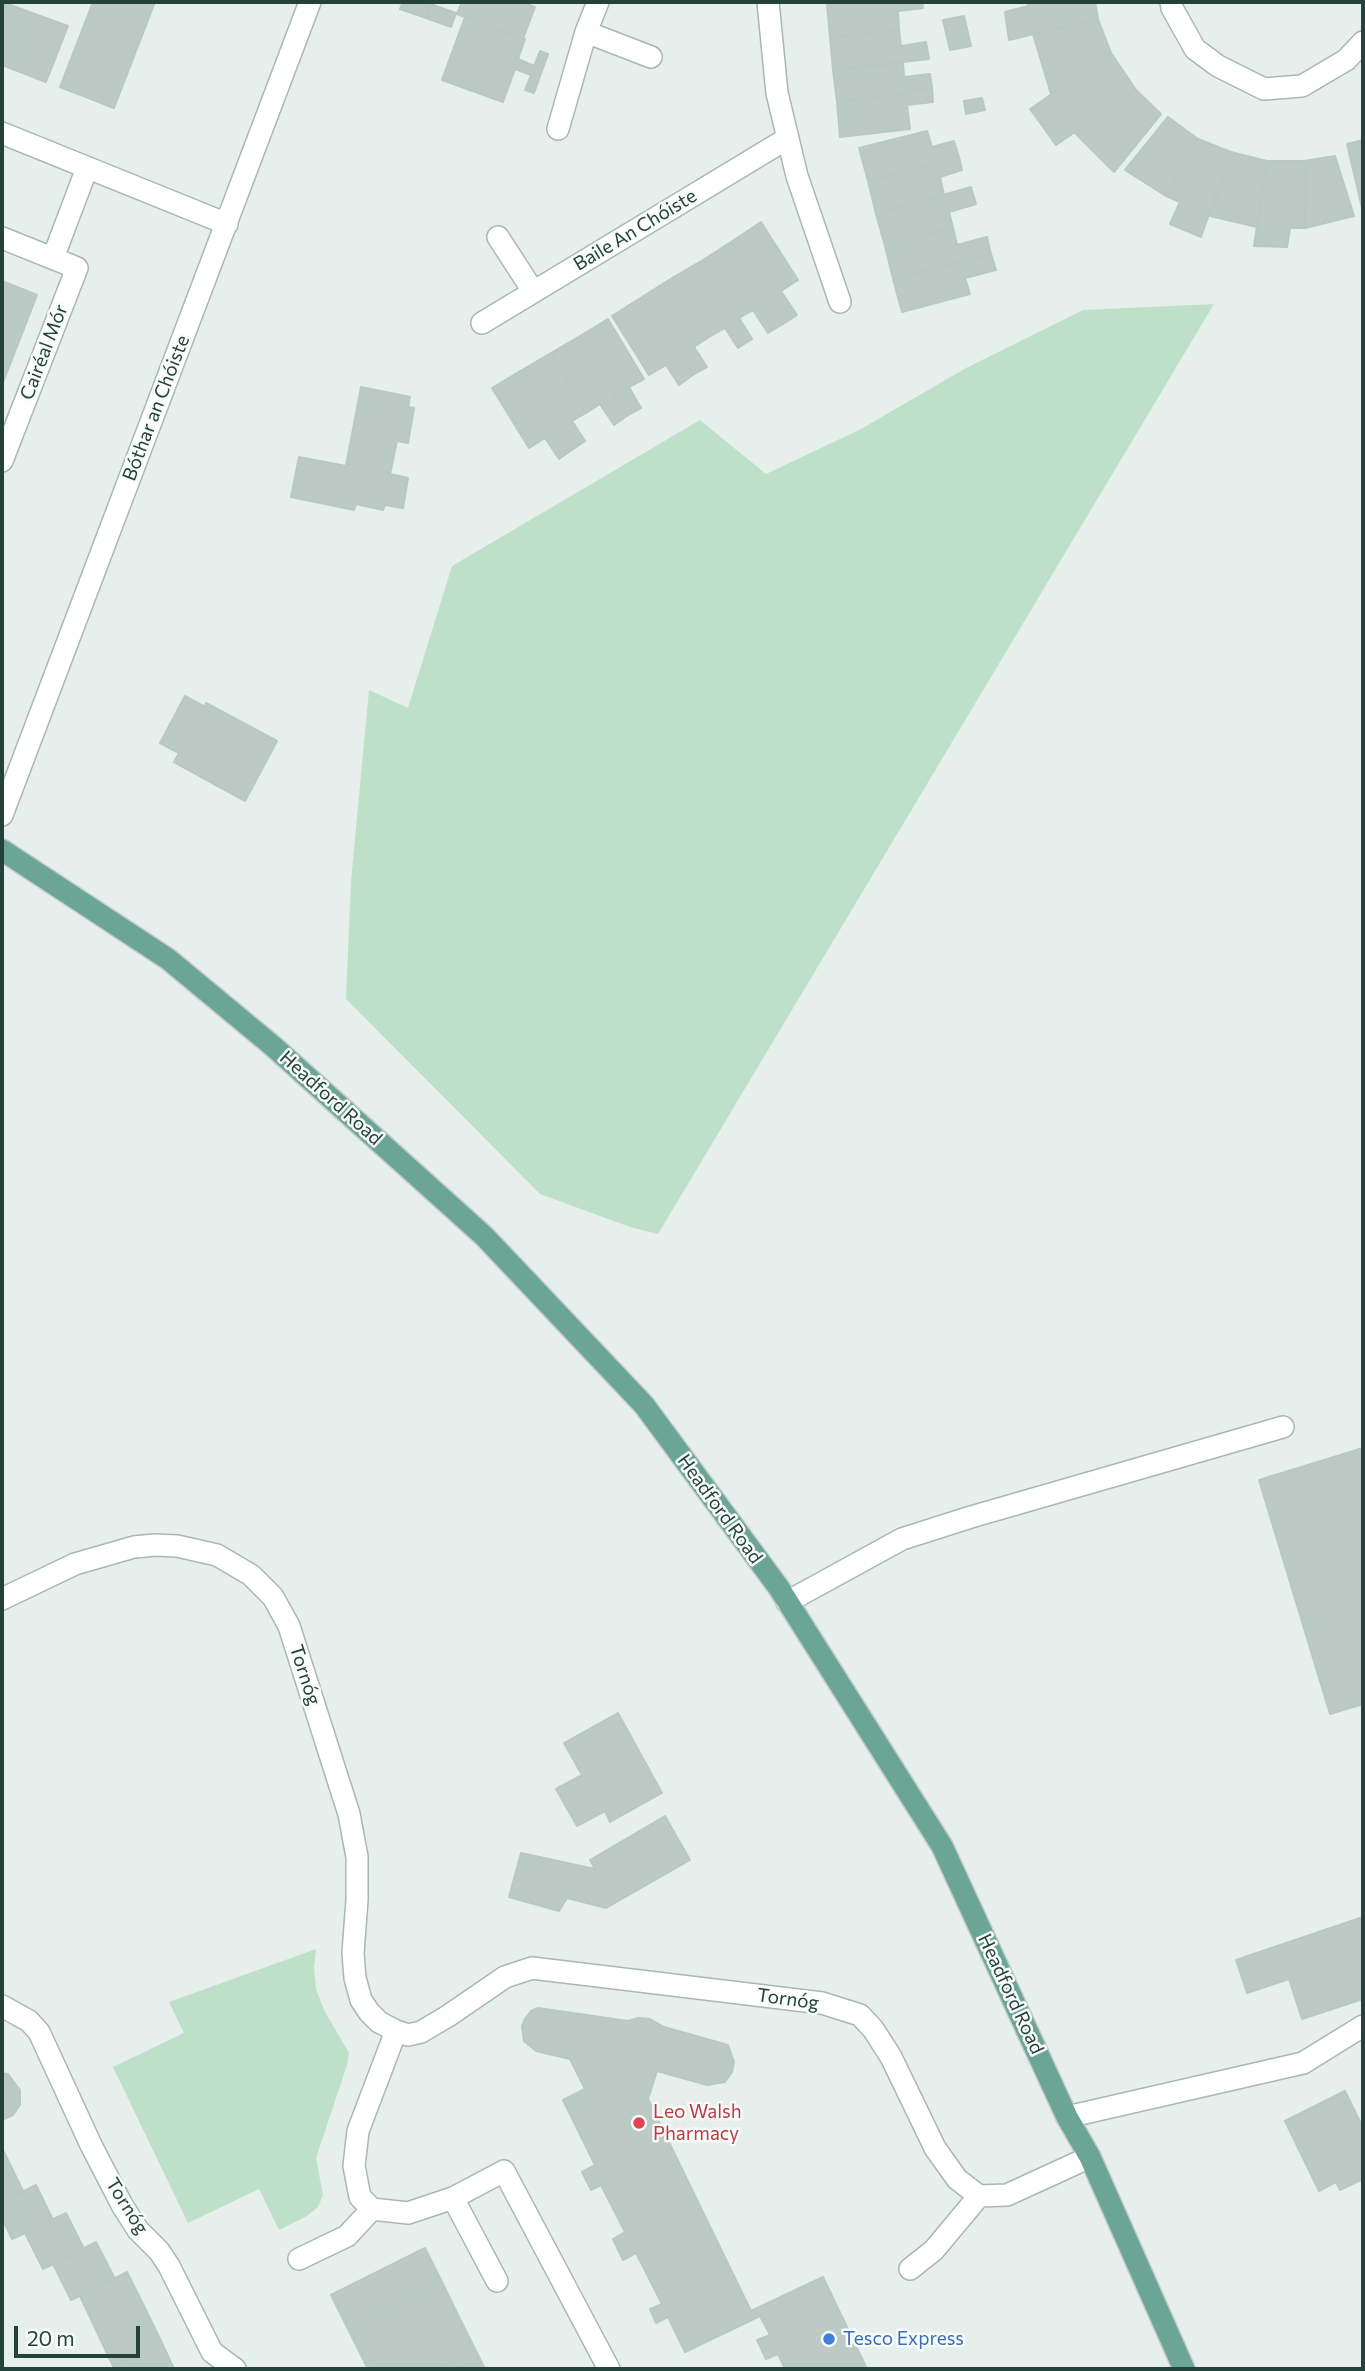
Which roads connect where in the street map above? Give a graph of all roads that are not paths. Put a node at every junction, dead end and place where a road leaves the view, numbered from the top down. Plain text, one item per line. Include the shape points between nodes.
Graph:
1 (310, 2) edge
2 (598, 2) edge
3 (768, 2) edge
4 (1171, 2) edge
5 (586, 32) junction
6 (1363, 42) edge
7 (651, 58) dead end
8 (558, 129) dead end
9 (2, 133) edge
10 (788, 138) junction
11 (87, 168) junction
12 (227, 224) junction
13 (498, 237) dead end
14 (2, 238) edge
15 (52, 258) junction
16 (533, 291) junction
17 (840, 302) dead end
18 (482, 323) dead end
19 (2, 461) edge
20 (2, 815) edge
21 (2, 850) edge
22 (1283, 1427) dead end
23 (2, 1599) edge
24 (788, 1602) junction
25 (2, 2006) edge
26 (1363, 2026) edge
27 (396, 2032) junction
28 (1068, 2117) junction
29 (1090, 2157) junction
30 (979, 2196) junction
31 (453, 2198) junction
32 (372, 2209) junction
33 (299, 2259) dead end
34 (910, 2269) dead end
35 (497, 2281) dead end
36 (235, 2369) edge
37 (609, 2369) edge
38 (1184, 2369) edge

1 - 12 street, Bóthar an Chóiste
2 - 5 street
3 - 10 street via 776,93
4 - 6 street via 1195,49 1264,89 1302,86 1346,60
5 - 7 street
5 - 8 street
9 - 11 street
10 - 16 street, Baile An Chóiste
10 - 17 street
11 - 12 street
11 - 15 street
12 - 20 street, Bóthar an Chóiste
13 - 16 street
14 - 15 street, Cairéal Mór
15 - 19 street, Cairéal Mór via 77,268
16 - 18 street, Baile An Chóiste
21 - 24 main road, Headford Road via 168,959 274,1046 485,1236 644,1405
22 - 24 street via 902,1539
23 - 27 street, Tornóg via 75,1564 155,1545 218,1555 251,1574 274,1597 289,1626 349,1814 357,1857 354,1953 361,2000 379,2022
24 - 28 main road, Headford Road via 942,1846
25 - 36 street, Tornóg via 39,2032 122,2205 169,2266 212,2352
26 - 28 street via 1303,2063
27 - 30 street, Tornóg via 421,2032 505,1977 531,1968 822,2003 860,2015 873,2029 935,2148 957,2179
27 - 32 street via 362,2115 355,2148 356,2183 360,2197
28 - 29 main road, Headford Road
29 - 30 street via 1007,2195
29 - 38 main road, Headford Road
30 - 34 street via 934,2250
31 - 32 street via 408,2213
31 - 35 street
31 - 37 street via 504,2171
32 - 33 street via 347,2235

